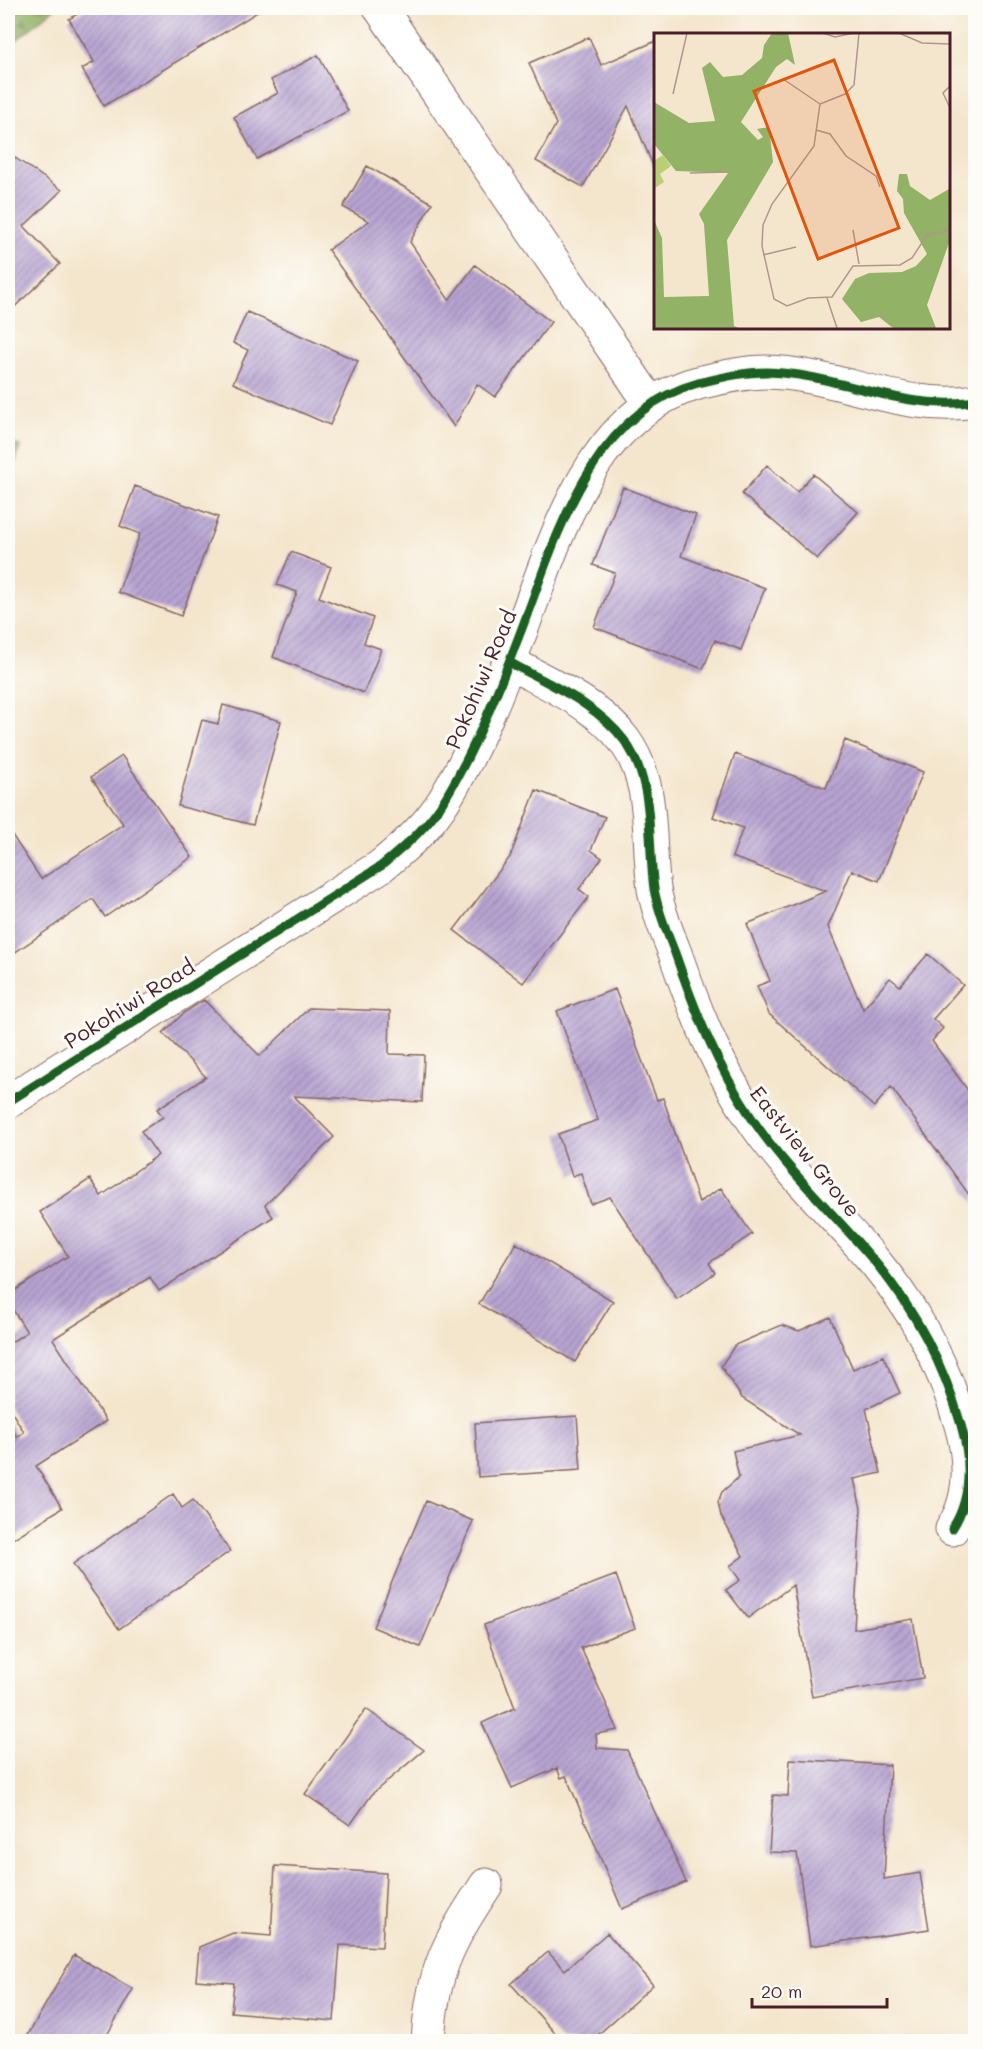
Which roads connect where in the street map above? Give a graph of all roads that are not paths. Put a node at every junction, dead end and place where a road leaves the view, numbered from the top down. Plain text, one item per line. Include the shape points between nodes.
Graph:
1 (380, 8) edge
2 (975, 401) edge
3 (651, 404) junction
4 (509, 662) junction
5 (8, 1102) edge
6 (952, 1529) dead end
7 (486, 1885) dead end
8 (428, 2042) edge

1 - 3 street
2 - 3 street, Pokohiwi Road via 935,404 902,400 801,375 765,372 696,384
3 - 4 street, Pokohiwi Road via 601,453 586,477 566,514
4 - 5 street, Pokohiwi Road via 461,770 422,831 381,866
4 - 6 street, Eastview Grove via 599,713 637,761 651,826 655,891 696,1013 723,1071 759,1128 905,1302 932,1348 953,1396 965,1438 969,1479 966,1501
7 - 8 street via 448,1945 430,2009

